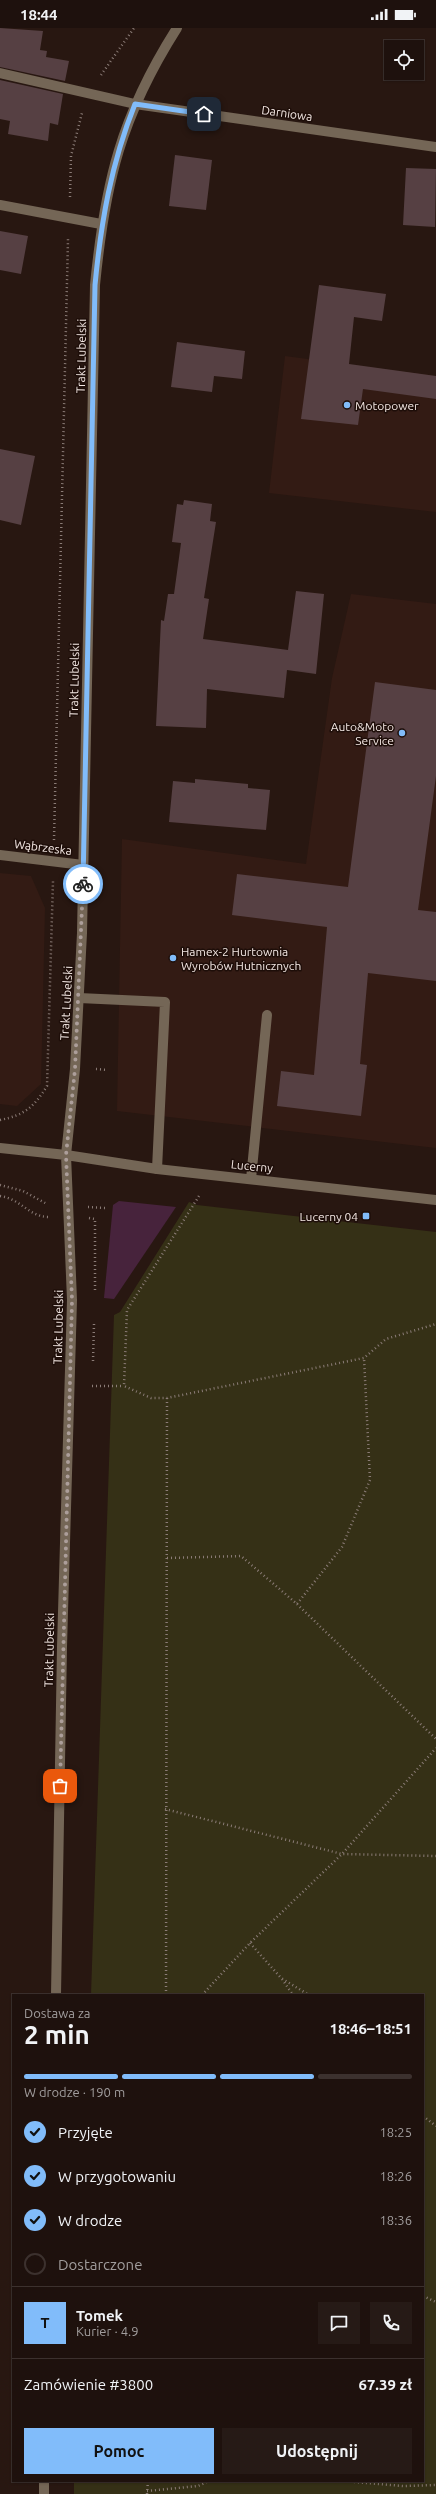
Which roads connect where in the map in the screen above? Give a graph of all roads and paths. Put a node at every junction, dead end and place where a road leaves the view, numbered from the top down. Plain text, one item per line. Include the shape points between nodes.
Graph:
1 (134, 28) edge
2 (177, 28) edge
3 (0, 73) edge
4 (89, 93) junction
5 (135, 104) junction
6 (436, 147) edge
7 (0, 205) edge
8 (69, 219) junction
9 (101, 224) junction
10 (0, 855) edge
11 (53, 861) junction
12 (83, 865) junction
13 (79, 998) junction
14 (267, 1015) dead end
15 (0, 1120) edge
16 (0, 1148) edge
17 (66, 1155) junction
18 (157, 1169) junction
19 (251, 1179) junction
20 (207, 1196) dead end
21 (436, 1200) edge
22 (436, 1324) edge
23 (364, 1358) junction
24 (92, 1386) dead end
25 (124, 1386) junction
26 (167, 1398) junction
27 (167, 1558) junction
28 (297, 1604) junction
29 (436, 1740) edge
30 (436, 1748) edge
31 (165, 1809) junction
32 (342, 1854) junction
33 (436, 1856) edge
34 (250, 1944) junction
35 (281, 1978) junction
36 (56, 1994) edge
37 (166, 1994) edge
38 (203, 1994) edge
39 (292, 1994) edge
40 (307, 1994) edge
41 (424, 2117) edge
42 (436, 2126) edge
43 (424, 2296) edge
44 (436, 2302) edge
45 (44, 2482) edge
46 (148, 2482) edge
47 (206, 2482) edge
48 (354, 2482) edge
49 (436, 2485) edge
50 (147, 2493) edge
51 (44, 2494) edge

1 - 4 path
2 - 5 street, Trakt Lubelski
3 - 4 street, Darniowa
4 - 5 street, Darniowa
4 - 8 path via 71,156
5 - 6 street, Darniowa
5 - 9 street, Trakt Lubelski via 116,155
7 - 8 street
8 - 9 street
8 - 11 path
9 - 12 street, Trakt Lubelski via 95,285
10 - 11 street, Wąbrzeska
11 - 12 street, Wąbrzeska
11 - 15 path via 47,1086 36,1103 18,1116
12 - 13 street, Trakt Lubelski
13 - 17 street, Trakt Lubelski
13 - 18 street via 164,1002
14 - 19 street
16 - 17 street, Lucerny
17 - 18 street, Lucerny
17 - 36 street, Trakt Lubelski via 72,1300 62,1647
18 - 19 street, Lucerny
19 - 21 street, Lucerny
20 - 25 path via 199,1195 127,1310
22 - 23 path via 386,1340
23 - 26 path
23 - 28 path via 370,1480 342,1547
24 - 25 path
25 - 26 path via 151,1398
26 - 27 path
27 - 28 path via 241,1556
27 - 31 path
28 - 29 path
30 - 32 path
31 - 32 path
31 - 37 path
32 - 33 path
32 - 34 path
34 - 35 path
34 - 38 path
35 - 39 path
35 - 40 path
41 - 42 path via 432,2126
43 - 44 path
45 - 51 street
46 - 50 path
47 - 50 path via 198,2486
48 - 49 path via 403,2486

